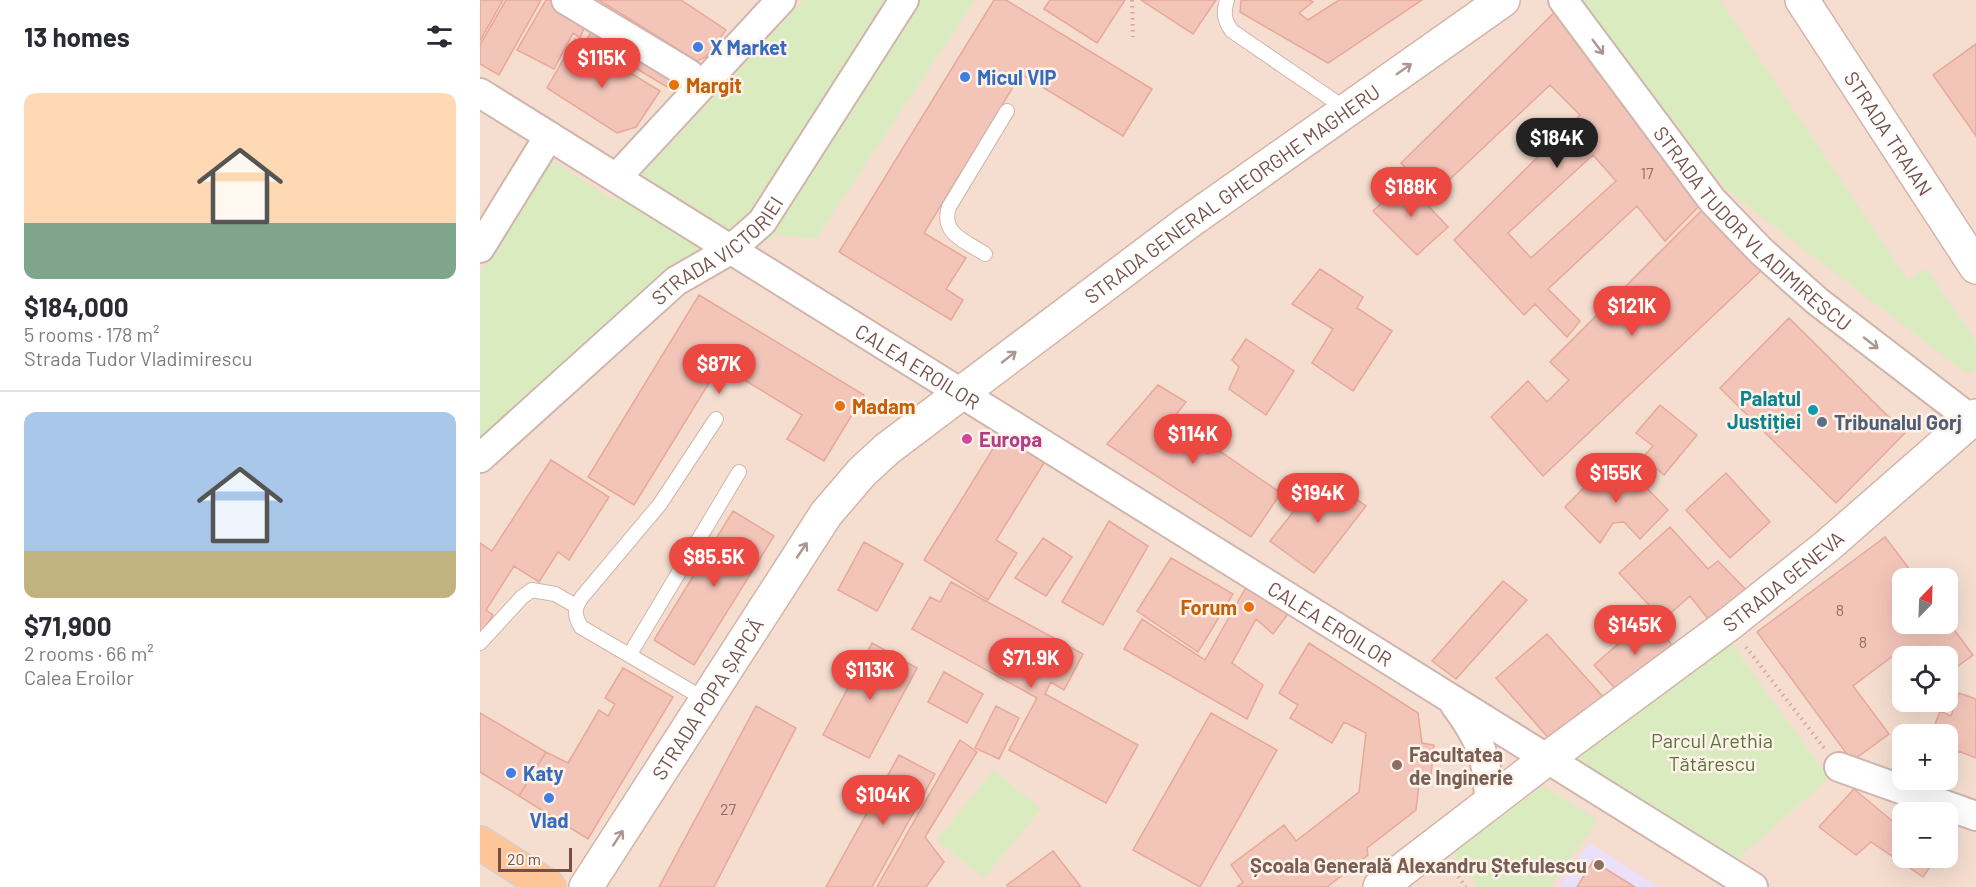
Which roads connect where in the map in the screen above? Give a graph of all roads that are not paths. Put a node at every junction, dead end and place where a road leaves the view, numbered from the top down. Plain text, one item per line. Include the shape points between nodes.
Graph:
1 (566, 0) edge
2 (781, 0) edge
3 (904, 0) edge
4 (1227, 0) edge
5 (1503, 0) edge
6 (1563, 0) edge
7 (1802, 0) edge
8 (689, 74) dead end
9 (480, 93) edge
10 (1346, 109) junction
11 (1007, 111) dead end
12 (549, 136) junction
13 (617, 177) junction
14 (480, 248) edge
15 (730, 250) junction
16 (985, 254) dead end
17 (1976, 267) edge
18 (963, 393) junction
19 (716, 419) dead end
20 (1975, 420) edge
21 (480, 458) edge
22 (739, 472) dead end
23 (576, 606) junction
24 (480, 643) edge
25 (630, 654) junction
26 (1448, 696) junction
27 (706, 700) junction
28 (1548, 758) junction
29 (1839, 767) road end
30 (1489, 805) junction
31 (1976, 816) edge
32 (480, 843) edge
33 (549, 887) edge
34 (586, 887) edge
35 (1380, 887) edge
36 (1753, 887) edge

1 - 8 street
2 - 13 street
3 - 15 street, STRADA VICTORIEI via 762,222
4 - 10 lane via 1223,11 1232,31
10 -> 5 street, STRADA GENERAL GHEORGHE MAGHERU
6 -> 20 street, STRADA TUDOR VLADIMIRESCU via 1712,200 1761,251 1817,301
7 - 17 street, STRADA TRAIAN
9 - 12 street, CALEA EROILOR
18 -> 10 street, STRADA GENERAL GHEORGHE MAGHERU via 1187,223
11 - 16 lane via 945,219 949,230
12 - 13 street, CALEA EROILOR
12 - 14 street
13 - 15 street, CALEA EROILOR
15 - 18 street, CALEA EROILOR
15 - 21 street, STRADA VICTORIEI via 675,281
18 - 26 street, CALEA EROILOR
27 -> 18 street, STRADA POPA ȘAPCĂ via 843,492 887,449
19 - 23 lane via 660,504
20 - 28 street, STRADA GENEVA via 1729,624
22 - 25 lane
23 - 24 lane via 555,594 532,590
23 - 25 lane via 575,616 581,627
25 - 27 lane
26 - 28 street, CALEA EROILOR
26 - 30 street, CALEA EROILOR via 1479,742 1486,762
34 -> 27 street, STRADA POPA ȘAPCĂ
28 - 30 street, STRADA GENEVA
28 - 36 street, CALEA EROILOR
29 - 31 street
30 - 35 street, STRADA GENEVA
32 - 33 main road

